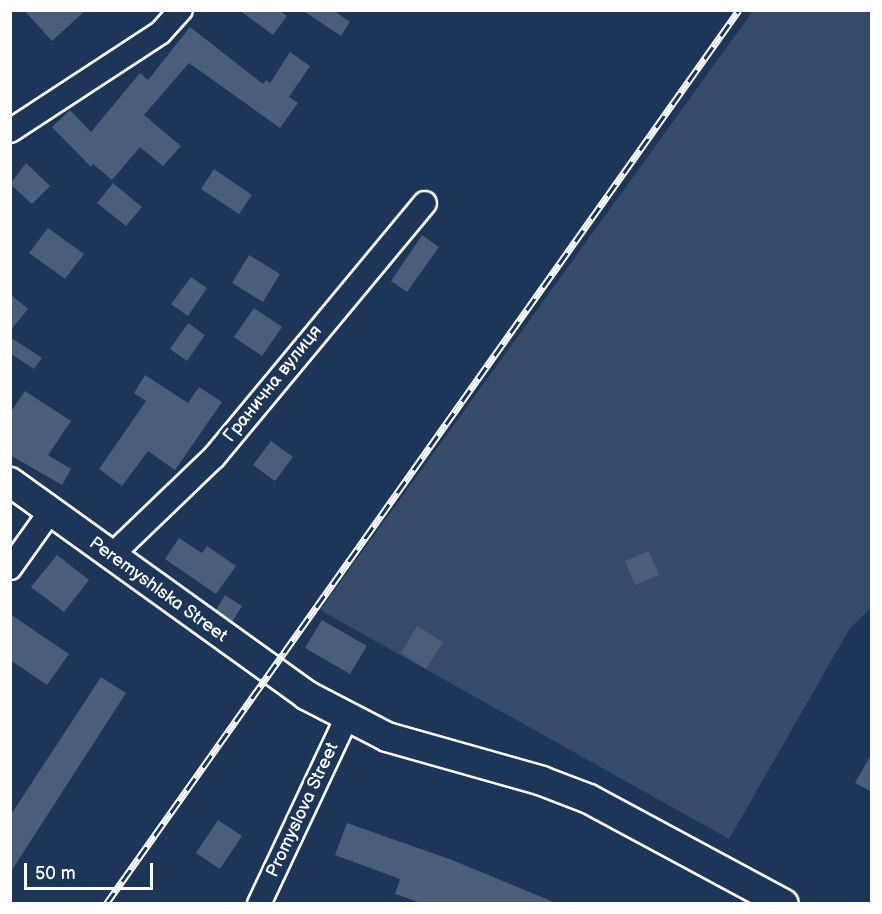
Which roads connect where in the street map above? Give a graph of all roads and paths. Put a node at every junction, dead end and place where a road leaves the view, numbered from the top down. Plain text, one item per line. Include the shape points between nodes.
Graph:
1 (181, 10) edge
2 (10, 131) edge
3 (424, 203) dead end
4 (10, 482) edge
5 (50, 512) junction
6 (111, 556) junction
7 (10, 568) edge
8 (346, 717) junction
9 (259, 903) edge
10 (784, 903) edge

1 - 2 street via 160,33
3 - 6 street, Гранична вулиця via 214,457
4 - 5 main road, Peremyshlska Street
5 - 6 main road, Peremyshlska Street
5 - 7 street
6 - 8 main road, Peremyshlska Street via 306,695
8 - 9 street, Promyslova Street
8 - 10 main road, Peremyshlska Street via 387,737 542,780 589,799

